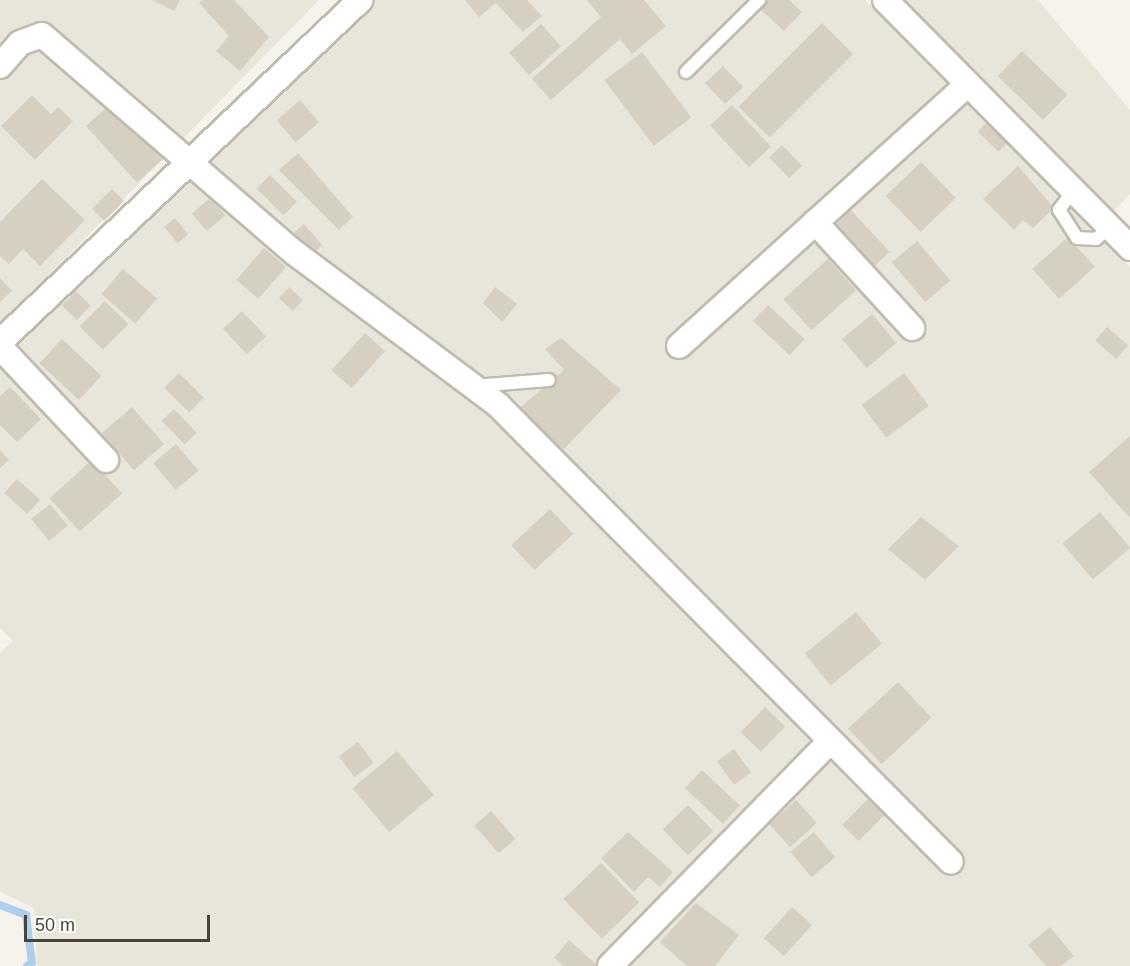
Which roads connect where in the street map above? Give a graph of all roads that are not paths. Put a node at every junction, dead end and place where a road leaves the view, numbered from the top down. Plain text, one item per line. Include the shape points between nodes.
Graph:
1 (360, 0) edge
2 (759, 0) edge
3 (885, 0) edge
4 (0, 66) edge
5 (686, 72) dead end
6 (968, 84) junction
7 (190, 159) junction
8 (815, 222) junction
9 (1130, 248) edge
10 (912, 328) dead end
11 (0, 342) edge
12 (680, 346) dead end
13 (0, 347) edge
14 (549, 380) dead end
15 (472, 386) junction
16 (106, 460) dead end
17 (830, 741) junction
18 (951, 862) dead end
19 (610, 966) edge

1 - 7 street
2 - 5 lane
3 - 6 street
4 - 7 street via 20,43 42,35
6 - 8 street
6 - 9 street
7 - 11 street
7 - 15 street via 295,253
8 - 10 street
8 - 12 street
13 - 16 street
14 - 15 lane
15 - 17 street via 536,438 680,593
17 - 18 street
17 - 19 street

